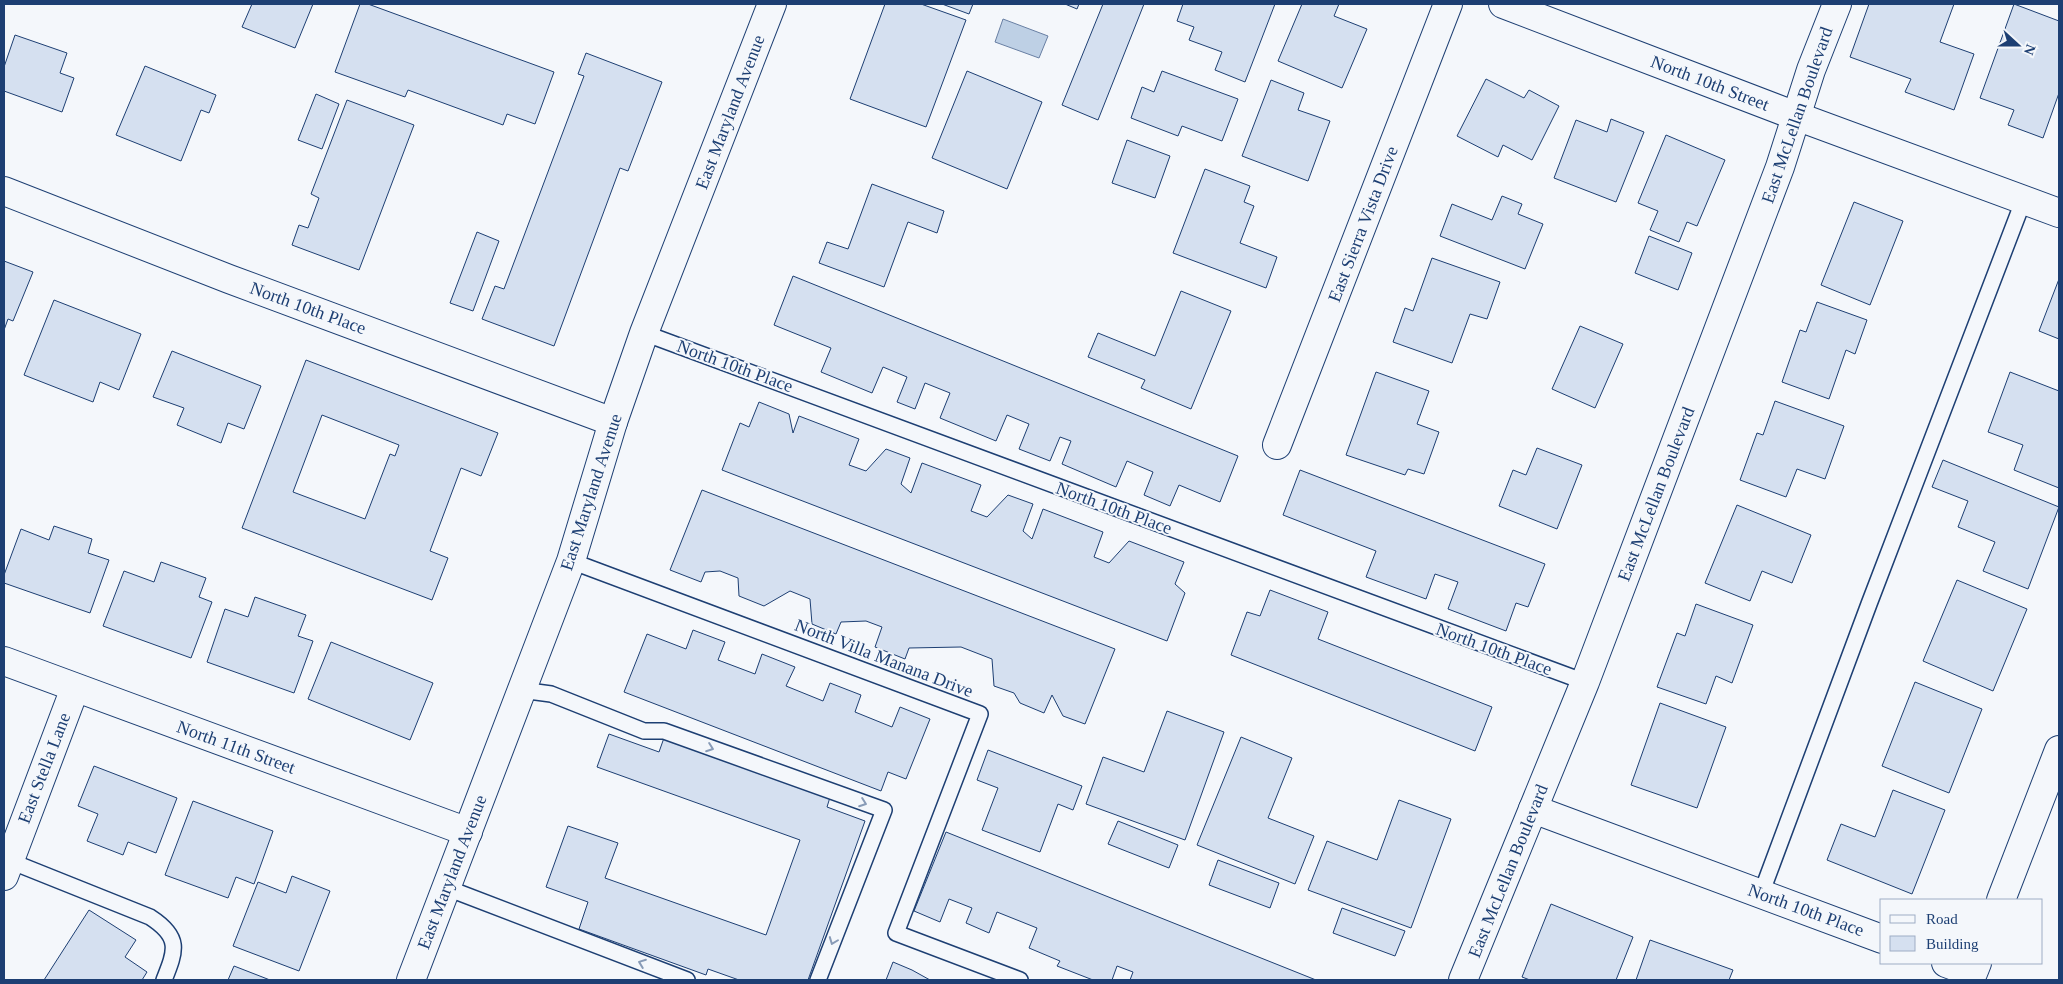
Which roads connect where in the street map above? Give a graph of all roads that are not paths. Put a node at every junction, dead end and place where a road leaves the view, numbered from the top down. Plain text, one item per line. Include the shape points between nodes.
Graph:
1 (772, 4) edge
2 (1448, 4) edge
3 (1503, 4) edge
4 (1837, 4) edge
5 (1796, 116) junction
6 (4, 191) edge
7 (2024, 199) junction
8 (2059, 213) edge
9 (644, 333) junction
10 (613, 422) junction
11 (1277, 445) dead end
12 (571, 560) junction
13 (4, 661) edge
14 (1585, 682) junction
15 (75, 688) junction
16 (522, 690) junction
17 (2059, 750) edge
18 (1533, 809) junction
19 (468, 832) junction
20 (6, 865) edge
21 (447, 888) junction
22 (1761, 894) junction
23 (2001, 899) edge
24 (1880, 938) edge
25 (1952, 964) edge
26 (1975, 968) edge
27 (164, 980) edge
28 (411, 980) edge
29 (687, 980) edge
30 (818, 980) edge
31 (1020, 980) edge
32 (1463, 980) edge

1 - 9 street, East Maryland Avenue
2 - 11 street, East Sierra Vista Drive
3 - 5 street, North 10th Street
4 - 5 street, East McLellan Boulevard via 1810,70
5 - 7 street, North 10th Street
5 - 14 street, East McLellan Boulevard via 1780,167
6 - 10 street, North 10th Place
7 - 8 street, North 10th Street
7 - 22 lane
9 - 10 street, East Maryland Avenue
9 - 14 lane, North 10th Place
10 - 12 street, East Maryland Avenue
12 - 16 street, East Maryland Avenue
12 - 31 lane, North Villa Manana Drive via 980,714 896,933
13 - 15 street, North 11th Street
14 - 18 street, East McLellan Boulevard
15 - 19 street, North 11th Street
15 - 20 street, East Stella Lane
16 - 19 street, East Maryland Avenue
16 -> 30 lane via 551,694 644,730 664,731 884,810
17 - 23 street
18 - 22 street, North 10th Place
18 - 32 street, East McLellan Boulevard
19 - 21 street, East Maryland Avenue
20 - 27 lane via 150,917 166,927 173,940 173,956
21 - 28 street, East Maryland Avenue
29 -> 21 lane
22 - 24 street, North 10th Place
25 - 26 street

